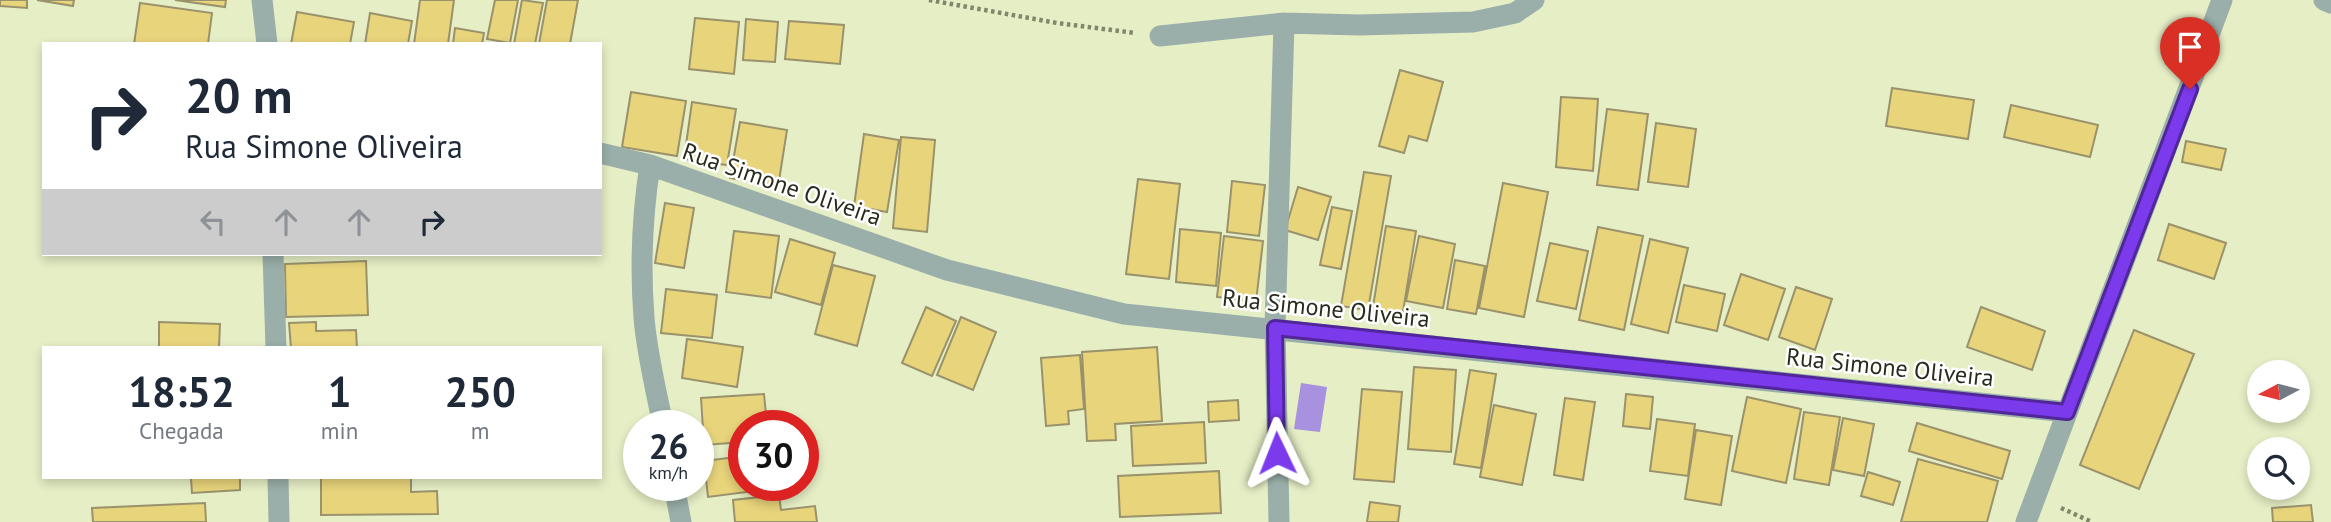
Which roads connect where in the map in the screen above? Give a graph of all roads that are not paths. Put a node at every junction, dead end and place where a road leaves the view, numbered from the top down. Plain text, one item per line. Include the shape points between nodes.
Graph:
1 (262, 0) edge
2 (1534, 0) edge
3 (2222, 0) edge
4 (2324, 0) edge
5 (2331, 3) edge
6 (1284, 23) junction
7 (1160, 36) road end
8 (267, 42) edge
9 (602, 153) edge
10 (650, 165) junction
11 (274, 256) edge
12 (1275, 328) junction
13 (276, 346) edge
14 (660, 410) edge
15 (2067, 412) junction
16 (278, 479) edge
17 (677, 501) edge
18 (279, 522) edge
19 (681, 522) edge
20 (1279, 522) edge
21 (2026, 522) edge

1 - 8 street
2 - 6 street via 1515,13 1473,22
3 - 15 street
4 - 5 street
6 - 7 street
6 - 12 street
9 - 10 street, Rua Simone Oliveira
10 - 12 street, Rua Simone Oliveira via 947,270 1124,314
10 - 14 street via 641,275
11 - 13 street
12 - 15 street, Rua Simone Oliveira
12 - 20 street
15 - 21 street
16 - 18 street
17 - 19 street

